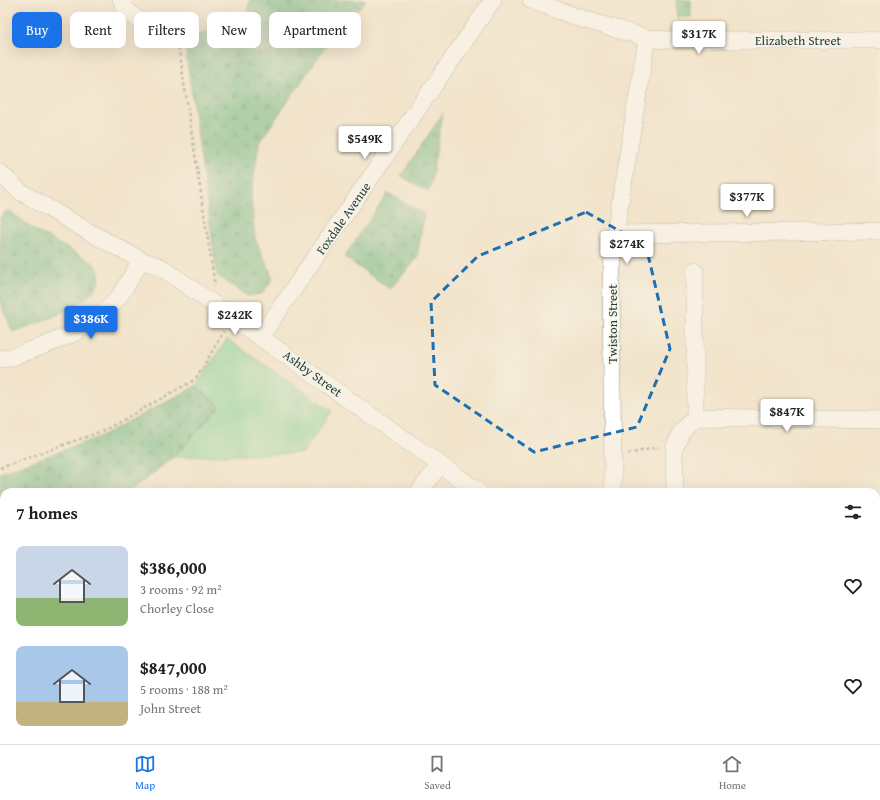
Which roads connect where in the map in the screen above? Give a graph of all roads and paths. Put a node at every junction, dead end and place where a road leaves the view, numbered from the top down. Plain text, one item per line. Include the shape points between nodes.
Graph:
1 (121, 0) edge
2 (492, 0) edge
3 (531, 0) edge
4 (134, 16) edge
5 (647, 38) junction
6 (880, 40) edge
7 (179, 48) edge
8 (0, 173) edge
9 (880, 231) edge
10 (615, 234) junction
11 (141, 260) junction
12 (695, 272) dead end
13 (218, 307) junction
14 (233, 316) junction
15 (261, 336) junction
16 (0, 358) edge
17 (695, 417) junction
18 (880, 420) edge
19 (676, 443) junction
20 (613, 458) junction
21 (440, 465) junction
22 (0, 468) edge
23 (422, 488) edge
24 (473, 488) edge
25 (613, 488) edge
26 (675, 488) edge

1 - 4 street via 127,11
2 - 15 street, Foxdale Avenue
3 - 5 street, Elizabeth Street via 579,18
5 - 6 street, Elizabeth Street
5 - 10 street, Twiston Street
7 - 13 path
8 - 11 street, Ashby Street via 21,192
9 - 10 street
10 - 20 street, Twiston Street via 611,280
11 - 13 street, Ashby Street via 161,267
11 - 16 street via 117,299 99,319 76,333 9,358
12 - 17 street
13 - 14 street, Ashby Street
14 - 15 street, Ashby Street
14 - 22 path via 196,379 106,430
15 - 21 street, Ashby Street
17 - 18 street
17 - 19 street via 681,432
19 - 20 path
19 - 26 street
20 - 25 street, Twiston Street
21 - 23 street
21 - 24 street, Ashby Street

